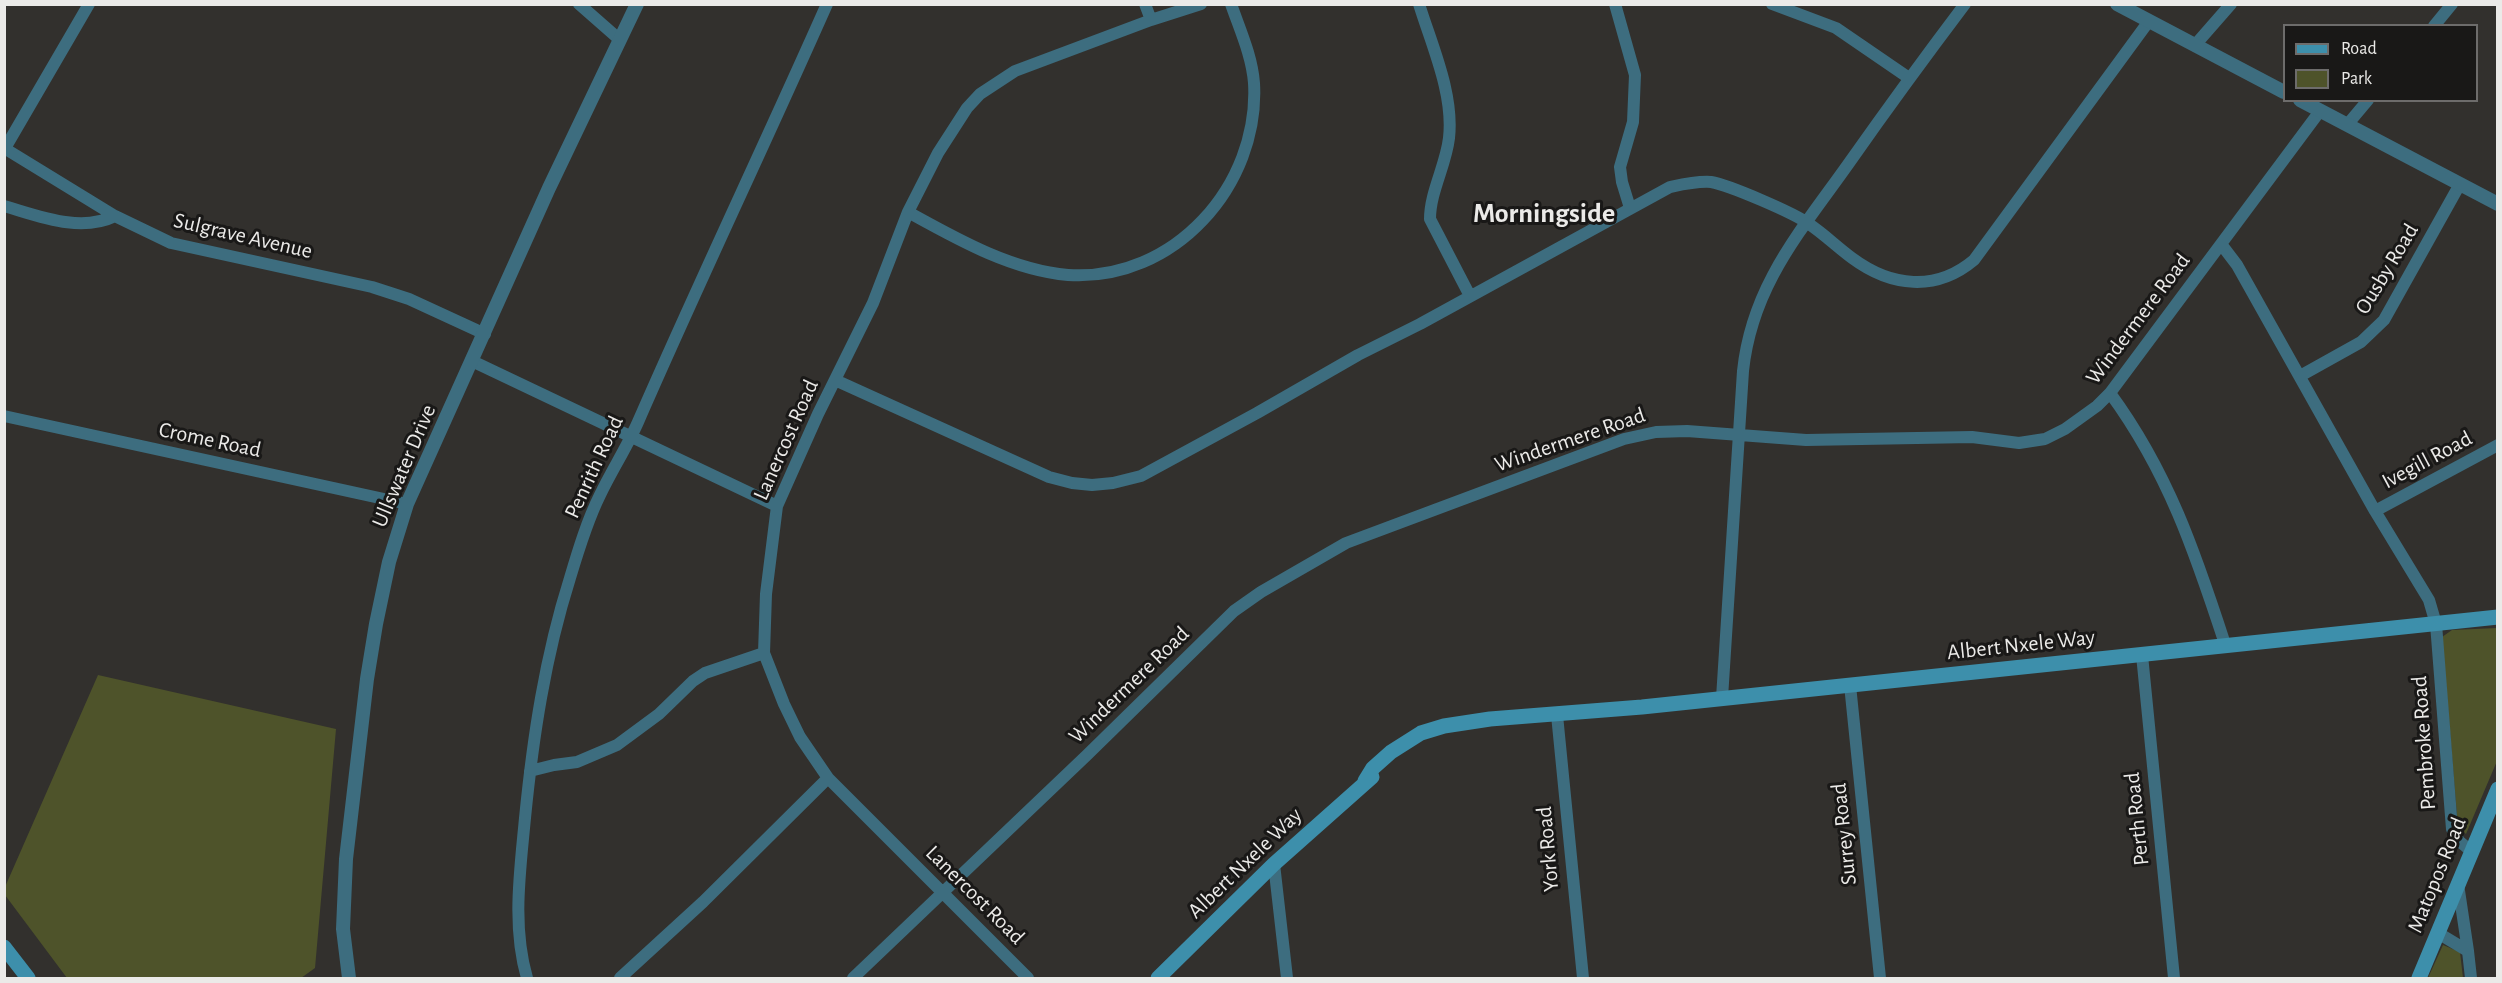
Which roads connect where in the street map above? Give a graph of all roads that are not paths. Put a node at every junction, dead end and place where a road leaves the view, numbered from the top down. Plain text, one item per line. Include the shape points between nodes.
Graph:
1 (89, 4) edge
2 (579, 4) edge
3 (636, 4) edge
4 (827, 4) edge
5 (1145, 4) edge
6 (1201, 4) edge
7 (1231, 4) edge
8 (1419, 4) edge
9 (1615, 4) edge
10 (1772, 4) edge
11 (1965, 4) edge
12 (2117, 4) edge
13 (2231, 4) edge
14 (2452, 4) edge
15 (1151, 20) junction
16 (2149, 21) junction
17 (2436, 24) edge
18 (620, 40) junction
19 (2196, 44) junction
20 (1909, 78) junction
21 (2283, 91) edge
22 (2304, 102) edge
23 (2366, 102) edge
24 (2320, 111) junction
25 (2347, 125) junction
26 (5, 149) edge
27 (2460, 184) junction
28 (2498, 204) edge
29 (4, 206) edge
30 (1630, 208) junction
31 (908, 212) junction
32 (115, 216) junction
33 (1807, 222) junction
34 (2221, 244) junction
35 (1470, 296) junction
36 (484, 334) junction
37 (472, 361) junction
38 (2300, 375) junction
39 (836, 380) junction
40 (2110, 393) junction
41 (4, 416) edge
42 (1740, 436) junction
43 (631, 438) junction
44 (2498, 445) edge
45 (407, 504) junction
46 (777, 506) junction
47 (2375, 511) junction
48 (2498, 617) edge
49 (2436, 624) junction
50 (2225, 644) junction
51 (764, 653) junction
52 (2142, 655) junction
53 (1850, 685) junction
54 (1722, 698) junction
55 (1553, 716) junction
56 (530, 771) junction
57 (828, 777) junction
58 (2498, 789) edge
59 (2471, 851) junction
60 (1274, 864) junction
61 (2458, 884) junction
62 (942, 892) junction
63 (2438, 933) junction
64 (4, 947) edge
65 (2468, 951) junction
66 (28, 978) edge
67 (349, 978) edge
68 (527, 978) edge
69 (620, 978) edge
70 (853, 978) edge
71 (1028, 978) edge
72 (1158, 978) edge
73 (1287, 978) edge
74 (1583, 978) edge
75 (1880, 978) edge
76 (2175, 978) edge
77 (2419, 978) edge
78 (2471, 978) edge

1 - 26 street
2 - 18 street
3 - 18 street, Ullswater Drive
4 - 43 street, Penrith Road
5 - 15 street
6 - 15 street, Lanercost Road
7 - 31 street via 1254,84 1246,148 1225,193 1206,219 1167,251 1114,270 1068,275 1002,258
8 - 35 street via 1448,103 1449,137 1431,219
9 - 30 street via 1635,75 1634,122 1620,167
10 - 20 street via 1836,28
11 - 20 street
12 - 16 street
13 - 19 street
14 - 17 street
15 - 31 street, Lanercost Road via 1015,71 980,94 953,128
16 - 19 street
16 - 33 street via 1986,247 1964,269 1934,280 1902,282 1853,260
18 - 36 street, Ullswater Drive
19 - 21 street
20 - 33 street
22 - 24 street
23 - 25 street
24 - 25 street
24 - 34 street, Windermere Road
25 - 27 street
26 - 32 street, Sulgrave Avenue
27 - 28 street
27 - 38 street, Ousby Road via 2384,320 2361,342
29 - 32 street via 88,224
30 - 33 street via 1670,187 1712,183 1725,185
30 - 35 street
31 - 39 street, Lanercost Road via 873,303
32 - 36 street, Sulgrave Avenue via 179,245 409,299
33 - 42 street via 1778,264 1755,311 1746,345
34 - 38 street, Pembroke Road
34 - 40 street, Windermere Road
35 - 39 street via 1163,465 1113,483 1092,485 1049,477
36 - 37 street, Ullswater Drive
37 - 43 street
37 - 45 street, Ullswater Drive
38 - 47 street, Pembroke Road
39 - 46 street, Lanercost Road
40 - 42 street, Windermere Road via 2066,429 2019,443 1972,437 1806,440
40 - 50 street via 2165,482 2195,553
41 - 45 street, Crome Road
42 - 54 street
42 - 62 street, Windermere Road via 1671,431 1624,439 1364,536 1319,558 1234,611
43 - 46 street
43 - 56 street, Penrith Road via 598,499 569,580 538,712
44 - 47 street, Ivegill Road
45 - 67 street, Ullswater Drive via 389,562 367,679 346,870 343,929
46 - 51 street, Lanercost Road via 766,594
47 - 49 street, Pembroke Road via 2429,600
48 - 49 main road, Albert Nxele Way
49 - 50 main road, Albert Nxele Way
49 - 59 street, Pembroke Road via 2452,829
50 - 52 main road, Albert Nxele Way
51 - 56 street via 705,673 659,714 610,749 577,762
51 - 57 street, Lanercost Road via 800,737
52 - 53 main road, Albert Nxele Way
52 - 76 street, Perth Road
53 - 54 main road, Albert Nxele Way
53 - 75 street, Surrey Road
54 - 55 main road, Albert Nxele Way
55 - 60 main road, Albert Nxele Way via 1537,714 1432,729 1411,738 1373,768 1365,781
55 - 74 street, York Road
56 - 68 street, Penrith Road via 518,897 519,941
57 - 62 street, Lanercost Road
57 - 69 street via 703,902
58 - 59 main road, Matopos Road
59 - 61 main road, Matopos Road
60 - 72 main road, Albert Nxele Way
60 - 73 street
61 - 63 main road, Matopos Road
61 - 65 street
62 - 70 street, Windermere Road
62 - 71 street, Lanercost Road
63 - 65 street
63 - 77 main road, Matopos Road
64 - 66 main road
65 - 78 street

